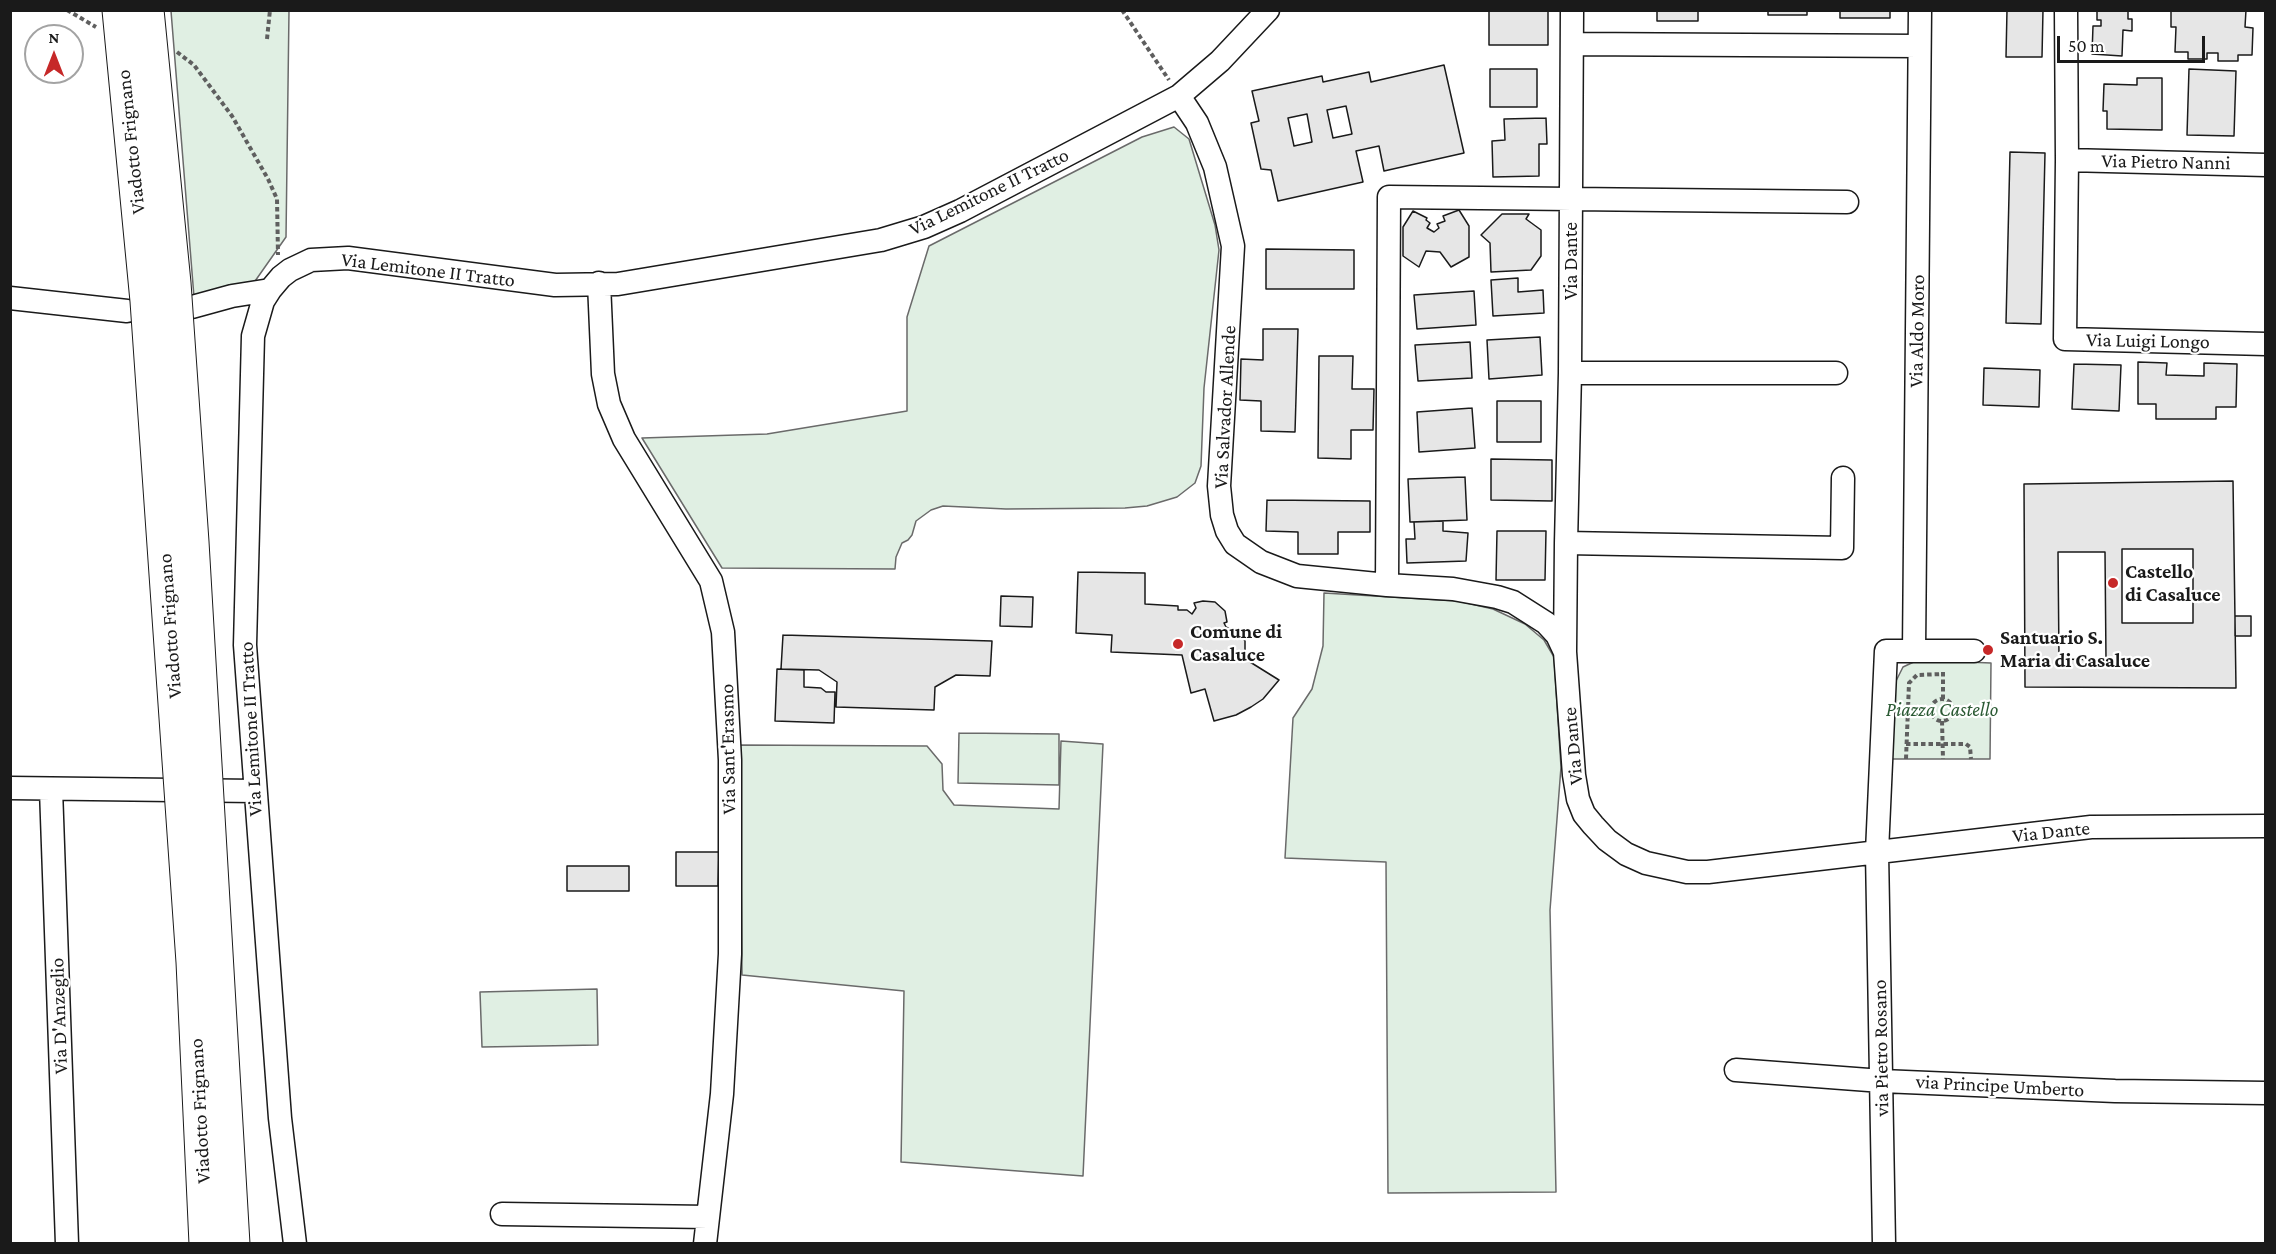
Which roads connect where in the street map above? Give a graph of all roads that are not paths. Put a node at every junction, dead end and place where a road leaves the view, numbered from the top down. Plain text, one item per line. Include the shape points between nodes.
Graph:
1 (147, 10) edge
2 (1268, 10) edge
3 (1572, 10) edge
4 (1920, 10) edge
5 (2066, 10) edge
6 (108, 20) edge
7 (1572, 44) junction
8 (1920, 46) junction
9 (1179, 96) junction
10 (2067, 160) junction
11 (2265, 165) edge
12 (1571, 199) junction
13 (1847, 202) dead end
14 (276, 283) junction
15 (599, 283) junction
16 (10, 298) edge
17 (192, 307) dead end
18 (127, 311) dead end
19 (2265, 344) edge
20 (1570, 372) junction
21 (1836, 372) dead end
22 (1843, 477) dead end
23 (1566, 543) junction
24 (1387, 585) junction
25 (1914, 651) junction
26 (1974, 651) dead end
27 (1565, 652) junction
28 (10, 788) edge
29 (51, 789) junction
30 (255, 791) junction
31 (2265, 826) edge
32 (1877, 852) junction
33 (1736, 1070) dead end
34 (1882, 1081) junction
35 (2265, 1093) edge
36 (502, 1214) dead end
37 (708, 1217) junction
38 (67, 1244) edge
39 (206, 1244) edge
40 (233, 1244) edge
41 (295, 1244) edge
42 (705, 1244) edge
43 (1884, 1244) edge

1 - 40 highway, Viadotto Frignano, bridge via 176,306
2 - 9 street, Via Lemitone II Tratto via 1220,61
3 - 7 street, Via Dante
4 - 8 street, Via Aldo Moro
5 - 10 street
6 - 39 highway, Viadotto Frignano, bridge via 148,313 193,962
7 - 8 street
7 - 12 street, Via Dante
8 - 25 street, Via Aldo Moro
9 - 15 street, Via Lemitone II Tratto via 924,227 829,249 618,284
9 - 24 street, Via Salvador Allende via 1197,123 1215,167 1233,246 1219,464 1222,515 1227,531 1246,553 1297,576
10 - 11 street, Via Pietro Nanni
10 - 19 street, Via Luigi Longo via 2065,339
12 - 13 street
12 - 20 street, Via Dante
12 - 24 street via 1389,197
14 - 15 street, Via Lemitone II Tratto via 311,260 348,258 555,285
14 - 17 street
14 - 30 street, Via Lemitone II Tratto via 263,301 253,336 245,645
15 - 37 street, Via Sant'Erasmo via 602,364 609,404 624,439 711,581 723,632 730,760 730,954 722,1094
16 - 18 street
20 - 21 street
20 - 23 street, Via Dante
22 - 23 street via 1842,548
23 - 27 street, Via Dante
24 - 27 street, Via Salvador Allende via 1472,591 1513,602 1546,623 1557,634
25 - 26 street
25 - 32 street via 1886,651
27 - 32 street, Via Dante via 1578,799 1584,814 1606,840 1626,854 1664,868 1708,872
28 - 29 street
29 - 30 street
29 - 38 street, Via D'Anzeglio
30 - 41 street, Via Lemitone II Tratto via 280,1118
31 - 32 street, Via Dante via 2091,827
32 - 34 street, via Pietro Rosano
33 - 34 street, via Principe Umberto
34 - 35 street, via Principe Umberto
34 - 43 street, via Pietro Rosano
36 - 37 street
37 - 42 street, Via Sant'Erasmo

